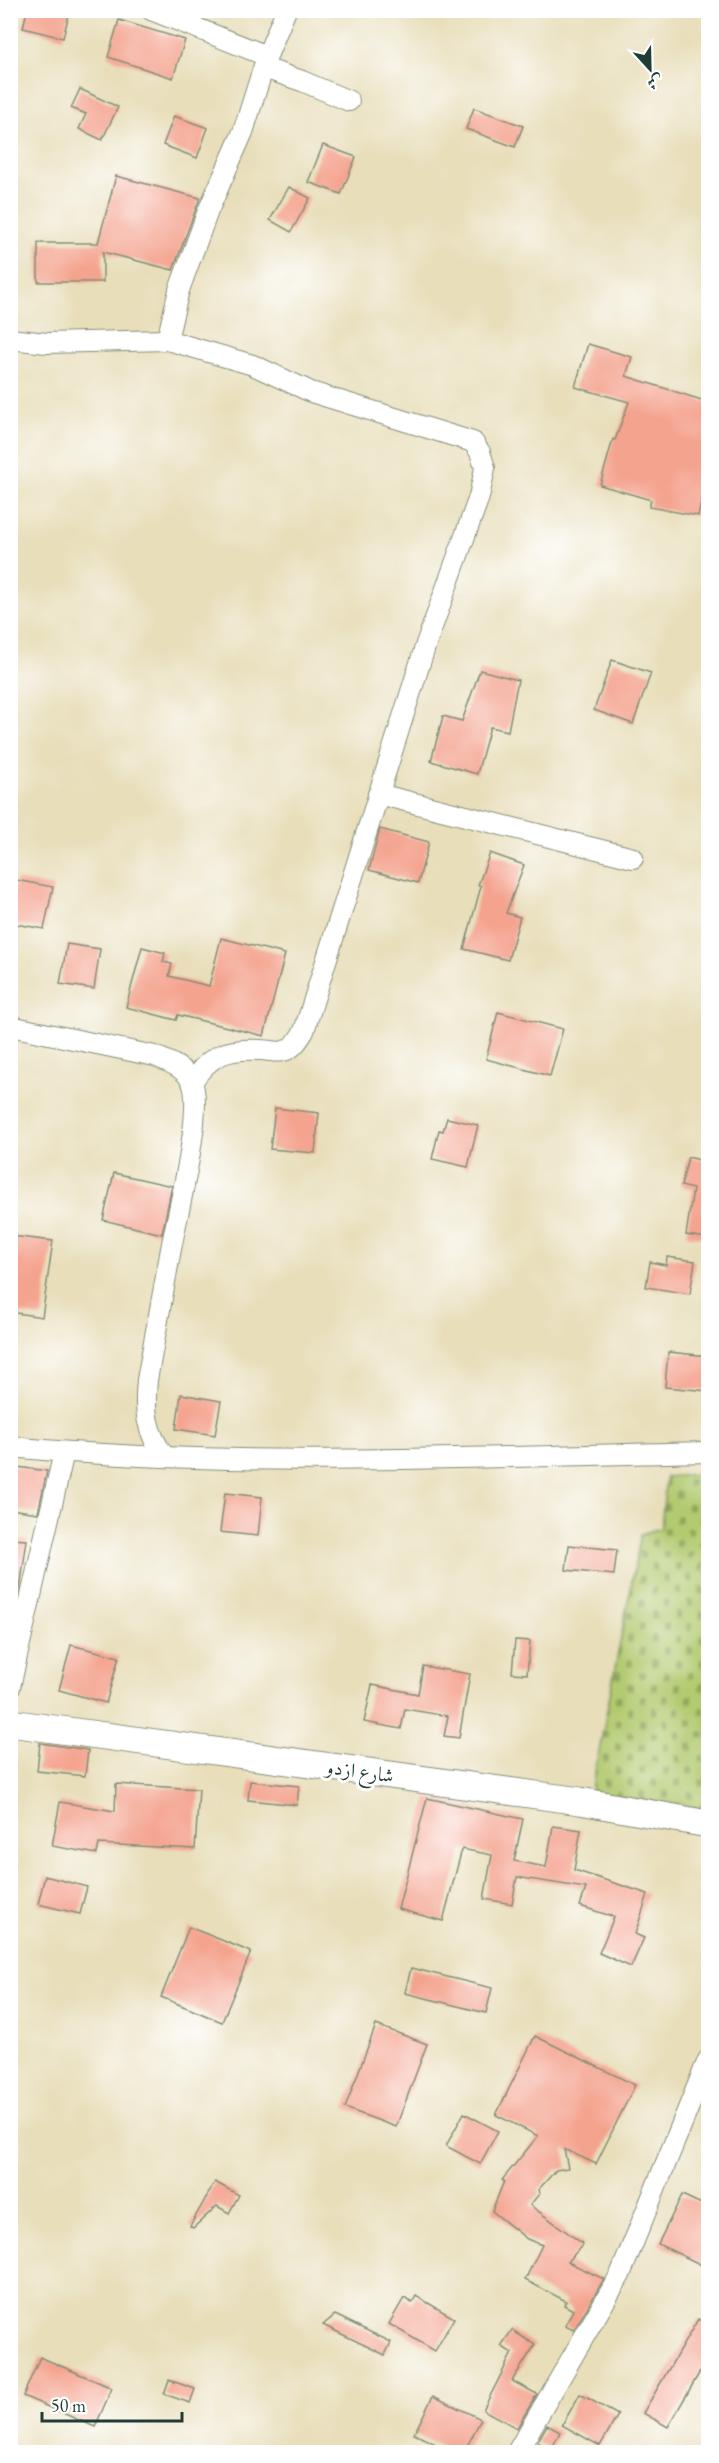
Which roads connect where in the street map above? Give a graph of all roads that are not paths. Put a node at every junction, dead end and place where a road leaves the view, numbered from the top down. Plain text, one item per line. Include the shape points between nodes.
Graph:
1 (150, 10) edge
2 (286, 10) edge
3 (266, 62) junction
4 (349, 101) dead end
5 (10, 339) edge
6 (167, 340) junction
7 (378, 794) junction
8 (633, 858) dead end
9 (10, 1026) edge
10 (192, 1082) junction
11 (10, 1447) edge
12 (64, 1452) junction
13 (708, 1452) edge
14 (165, 1457) junction
15 (10, 1688) edge
16 (10, 1723) edge
17 (708, 1824) edge
18 (708, 2060) edge
19 (517, 2452) edge

1 - 3 street
2 - 3 street
3 - 4 street
3 - 6 street via 243,132 179,290
5 - 6 street via 47,343
6 - 7 street via 254,365 311,392 473,441 480,452 484,468 479,497
7 - 8 street
7 - 10 street via 297,1043 284,1051 235,1050 218,1055 202,1067
9 - 10 street via 155,1056 183,1071
10 - 14 street via 195,1098 190,1148 145,1403 150,1433
11 - 12 street
12 - 14 street
12 - 15 street
13 - 14 street via 367,1459
16 - 17 street, شارع ازدو via 580,1801
18 - 19 street via 620,2275

